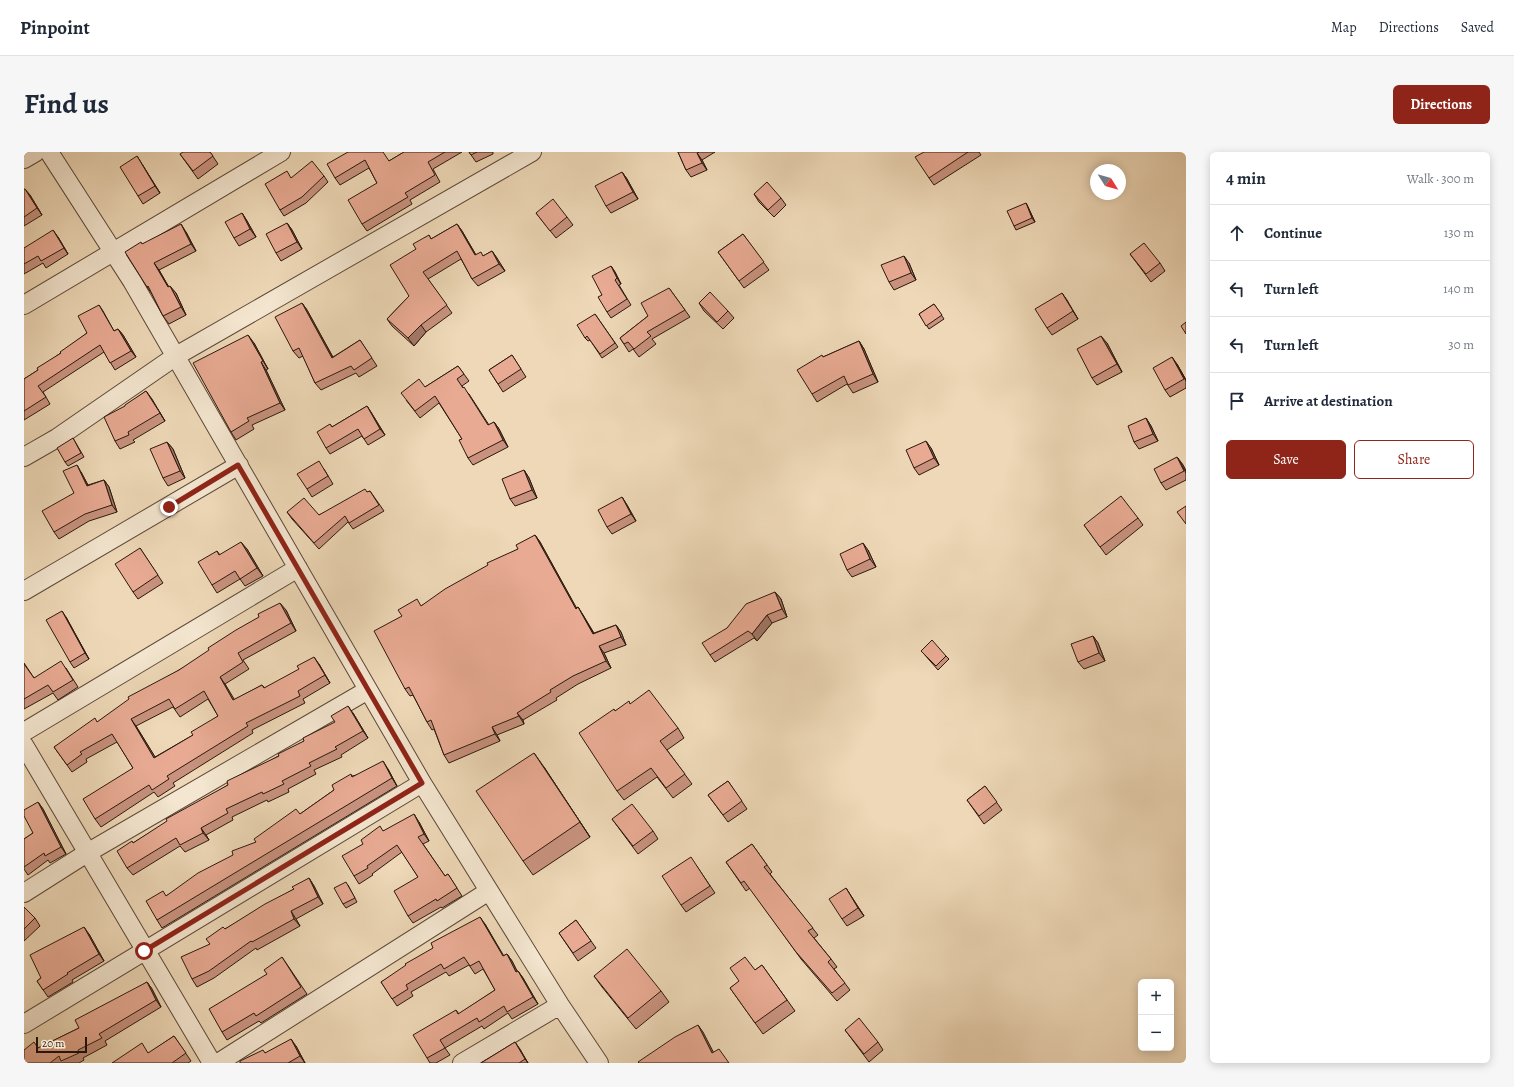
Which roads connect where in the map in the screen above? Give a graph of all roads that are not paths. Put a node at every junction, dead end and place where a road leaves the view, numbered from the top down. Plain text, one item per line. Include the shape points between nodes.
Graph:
1 (36, 152) edge
2 (49, 152) edge
3 (281, 152) edge
4 (532, 152) edge
5 (24, 159) edge
6 (113, 252) junction
7 (24, 305) edge
8 (176, 356) junction
9 (24, 457) edge
10 (238, 465) junction
11 (298, 568) junction
12 (24, 591) edge
13 (368, 690) junction
14 (24, 732) edge
15 (24, 745) edge
16 (422, 783) junction
17 (87, 853) junction
18 (489, 891) junction
19 (24, 892) edge
20 (144, 951) junction
21 (560, 1006) junction
22 (24, 1024) edge
23 (212, 1063) edge
24 (218, 1063) edge
25 (462, 1063) edge
26 (599, 1063) edge

1 - 5 street
2 - 6 street
3 - 6 street
4 - 8 street
6 - 7 street
6 - 8 street
8 - 9 street via 57,438
8 - 10 street
10 - 11 street
10 - 12 street
11 - 13 street
11 - 14 street
13 - 16 street
13 - 17 street
15 - 17 street
16 - 18 street
16 - 20 street
17 - 19 street
17 - 20 street
18 - 21 street
18 - 24 street
20 - 22 street
20 - 23 street
21 - 25 street
21 - 26 street

